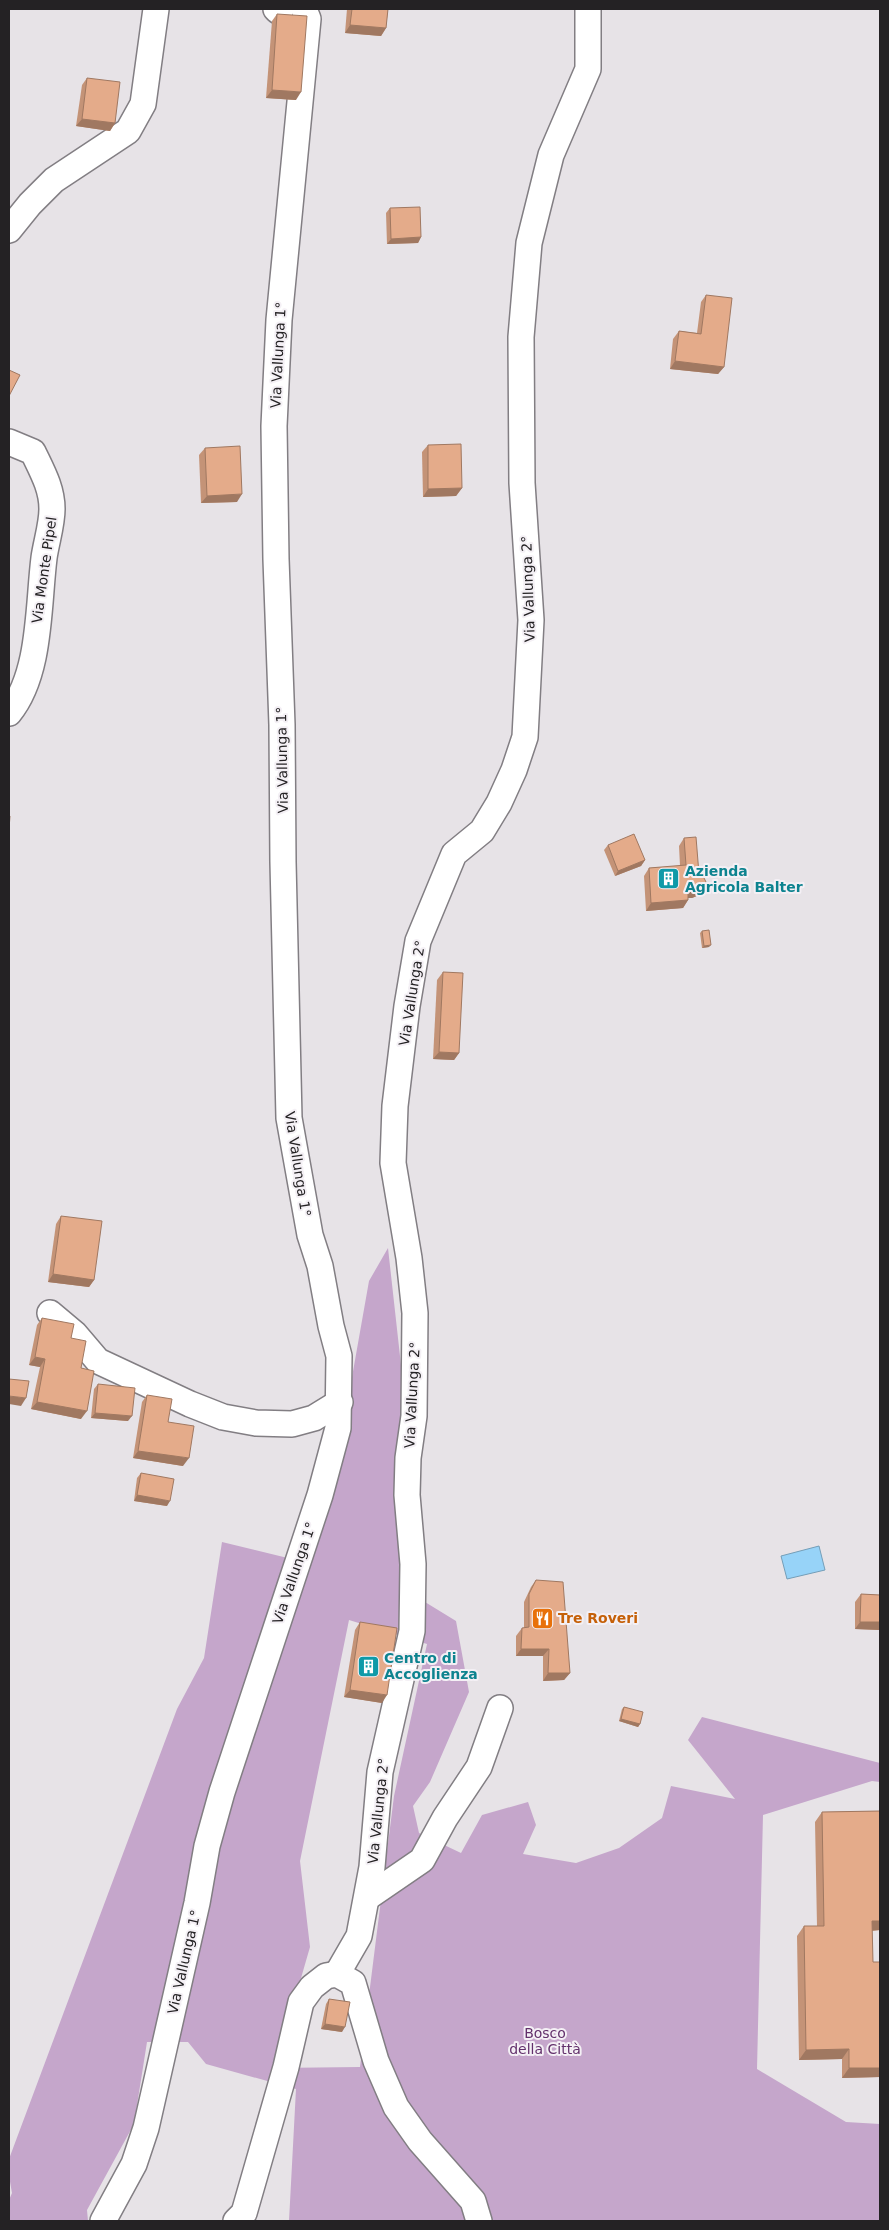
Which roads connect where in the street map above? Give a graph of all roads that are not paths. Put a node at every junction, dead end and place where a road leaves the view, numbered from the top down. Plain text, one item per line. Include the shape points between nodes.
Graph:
1 (156, 9) edge
2 (276, 9) edge
3 (281, 9) edge
4 (304, 9) edge
5 (588, 9) edge
6 (9, 230) edge
7 (9, 442) edge
8 (9, 713) edge
9 (50, 1313) dead end
10 (340, 1402) junction
11 (500, 1708) dead end
12 (368, 1897) junction
13 (337, 1974) junction
14 (243, 2219) edge
15 (103, 2221) edge
16 (479, 2221) edge

1 - 6 street via 143,104 128,131 54,180
2 - 3 street
4 - 10 street, Via Vallunga 1° via 308,19 279,320 274,426 288,1081 289,1118 308,1225 339,1356
5 - 12 street, Via Vallunga 2° via 588,69 551,155 529,243 521,337 522,483 531,620 524,737 514,770 498,804 482,830 454,854 418,941 396,1096 393,1163 415,1313 414,1416 407,1495 413,1564 412,1631 380,1772
7 - 8 street, Via Monte Pipel via 33,452 49,485 52,510 46,536 34,654 26,682
9 - 10 street via 75,1334 98,1361 222,1417 256,1423 292,1424 314,1418
10 - 15 street, Via Vallunga 1° via 338,1428 320,1495 222,1792 146,2128 134,2164
11 - 12 street via 479,1767 444,1818 422,1860
12 - 13 street, Via Vallunga 2° via 359,1936
13 - 14 street via 326,1976 301,2002
13 - 16 street via 353,1982 376,2061 396,2107 420,2141 473,2201

